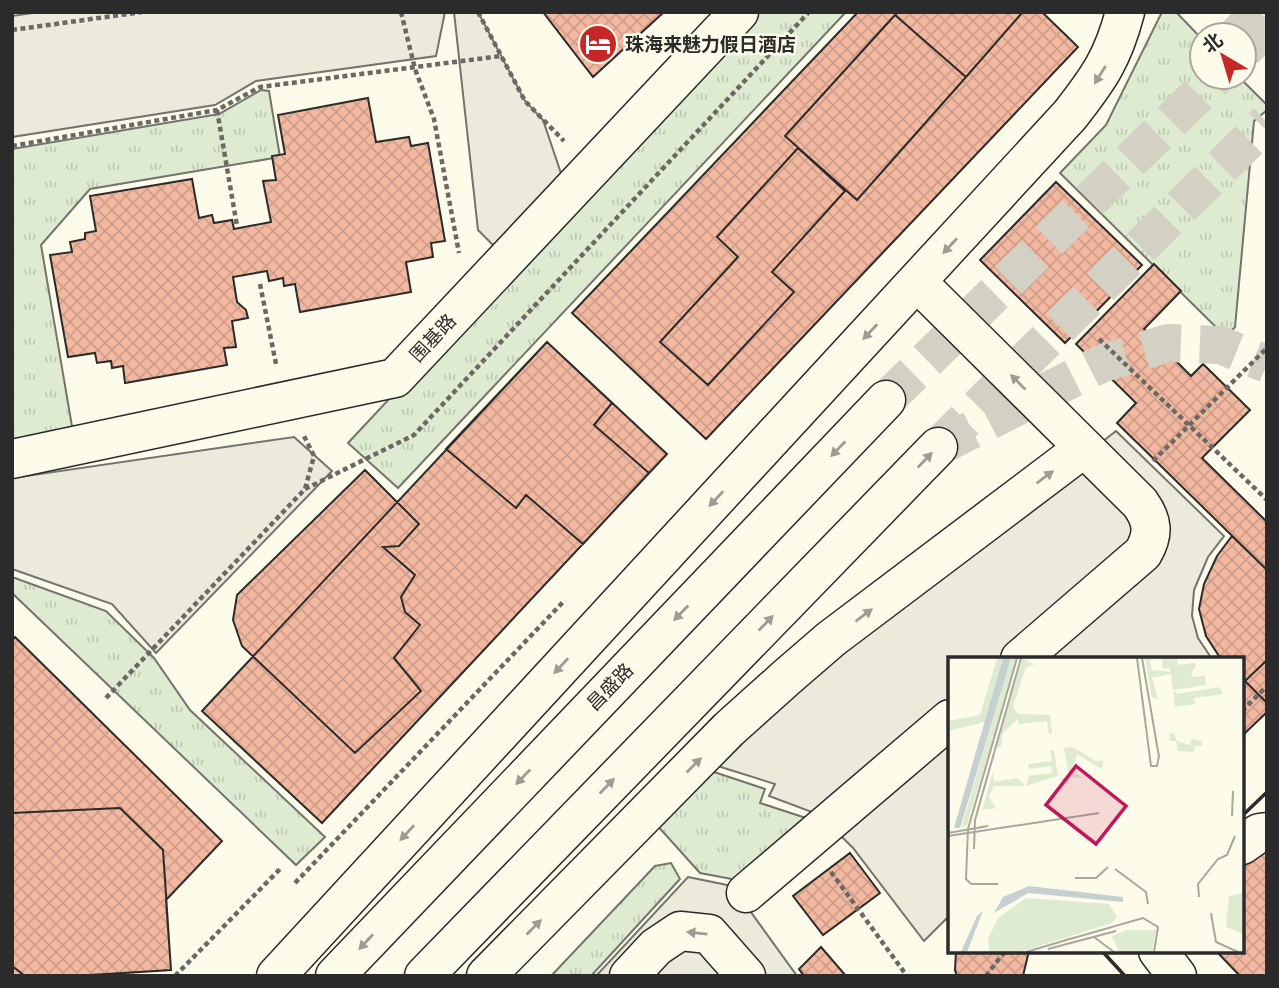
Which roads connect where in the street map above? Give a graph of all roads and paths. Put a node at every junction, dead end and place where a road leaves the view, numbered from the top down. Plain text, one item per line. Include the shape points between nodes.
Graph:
1 (142, 12) edge
2 (401, 12) edge
3 (478, 12) edge
4 (739, 12) edge
5 (808, 12) edge
6 (1125, 12) edge
7 (12, 30) edge
8 (501, 57) junction
9 (415, 69) junction
10 (217, 110) junction
11 (12, 146) edge
12 (590, 170) junction
13 (237, 226) dead end
14 (917, 282) junction
15 (260, 284) dead end
16 (456, 314) junction
17 (1099, 339) dead end
18 (1267, 348) edge
19 (886, 400) tunnel mouth
20 (284, 402) junction
21 (1190, 425) junction
22 (938, 447) dead end
23 (1084, 448) junction
24 (12, 458) edge
25 (305, 489) junction
26 (1125, 489) junction
27 (1267, 500) edge
28 (1022, 657) edge
29 (1267, 687) edge
30 (106, 698) dead end
31 (1244, 709) edge
32 (948, 721) edge
33 (1267, 832) edge
34 (807, 841) junction
35 (1244, 844) edge
36 (280, 869) dead end
37 (746, 893) dead end
38 (1003, 953) edge
39 (1160, 953) edge
40 (175, 976) edge
41 (276, 976) edge
42 (335, 976) edge
43 (424, 976) edge
44 (486, 976) edge
45 (629, 976) edge
46 (746, 976) edge
47 (907, 976) edge
48 (986, 976) edge
49 (1177, 976) edge

1 - 7 path
2 - 9 path
3 - 8 path
4 - 12 street, 围基路
5 - 25 path via 414,435
6 -> 14 street via 1118,40 1086,95
8 - 9 path
8 - 12 path via 525,101
9 - 10 path via 260,87
9 - 16 path via 434,119 461,260
10 - 11 path
10 - 13 path
12 - 16 street, 围基路
23 -> 14 street
14 -> 41 street
15 - 20 path
16 - 20 street, 围基路 via 395,378
17 - 21 path
18 - 21 path
19 -> 42 street, 昌盛路
20 - 24 street, 围基路
20 - 25 path via 314,456
21 - 26 path
21 - 27 path
43 -> 22 street
23 - 26 street
44 -> 23 street via 729,729 787,677
25 - 30 path
26 - 28 street via 1151,522 1143,553
29 - 31 path
32 - 34 street
33 - 35 street
34 - 37 street
34 - 47 path
36 - 40 path
38 - 48 path
39 - 49 street
46 -> 45 street via 709,934 680,931 656,947

